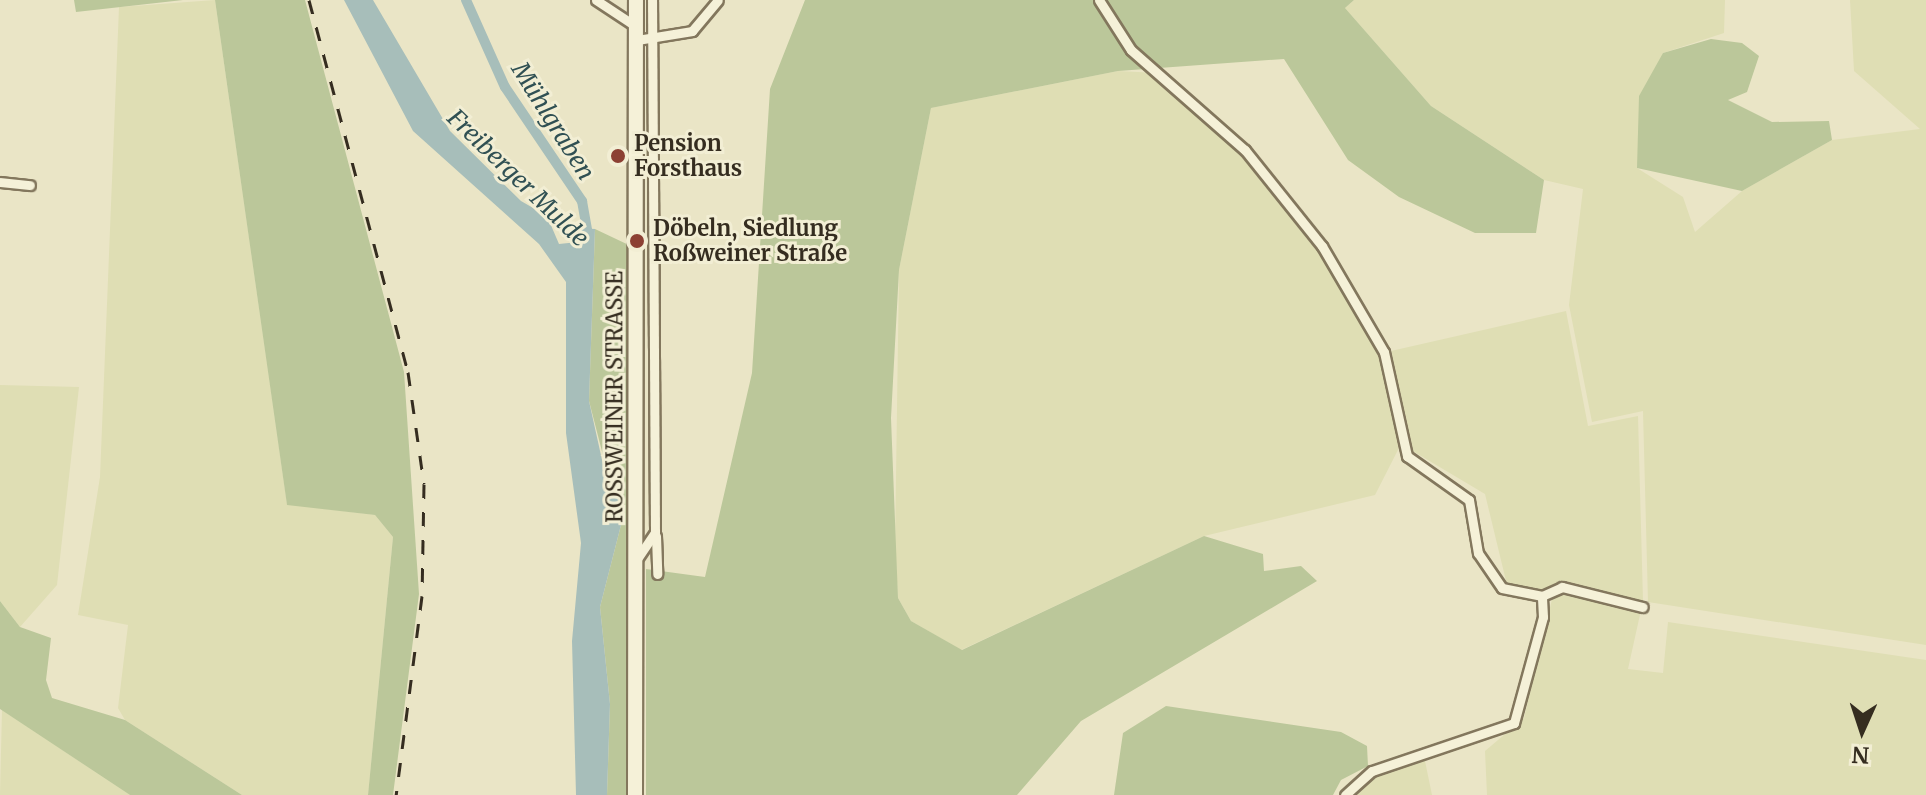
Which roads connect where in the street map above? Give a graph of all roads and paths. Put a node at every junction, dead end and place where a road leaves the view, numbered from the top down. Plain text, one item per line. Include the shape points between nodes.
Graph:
1 (596, 0) edge
2 (636, 0) edge
3 (652, 0) edge
4 (718, 0) edge
5 (1099, 0) edge
6 (637, 33) junction
7 (655, 39) junction
8 (637, 115) junction
9 (655, 116) junction
10 (0, 182) edge
11 (30, 185) dead end
12 (655, 212) junction
13 (637, 213) junction
14 (655, 532) junction
15 (637, 559) junction
16 (657, 574) dead end
17 (1542, 596) junction
18 (1643, 607) dead end
19 (635, 795) edge
20 (1345, 795) edge

1 - 6 street
2 - 6 main road, ROSSWEINER STRASSE
3 - 7 street
4 - 7 street via 692,31
5 - 17 street via 1131,50 1245,150 1322,246 1384,352 1407,456 1469,500 1478,553 1502,588
6 - 7 street
6 - 8 main road, ROSSWEINER STRASSE
7 - 9 street
8 - 9 street
8 - 13 main road, ROSSWEINER STRASSE
9 - 12 street
10 - 11 street
12 - 13 street
12 - 14 street
13 - 15 main road, ROSSWEINER STRASSE
14 - 15 street
14 - 16 street
15 - 19 main road, ROSSWEINER STRASSE
17 - 18 street via 1562,587
17 - 20 street via 1535,654 1514,723 1372,771

